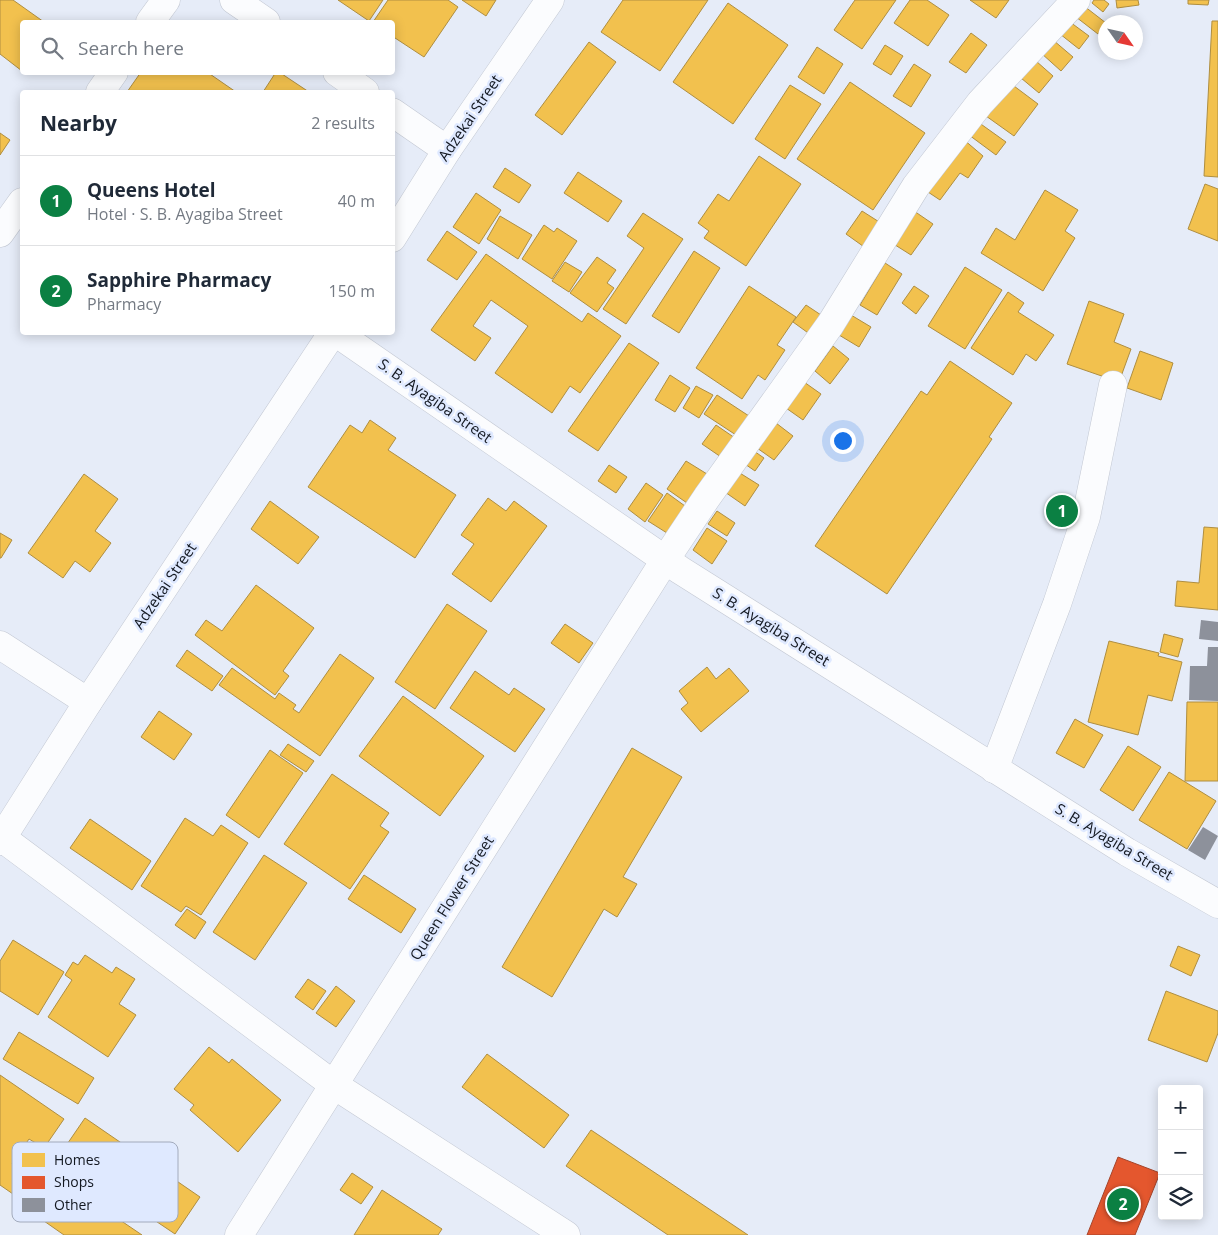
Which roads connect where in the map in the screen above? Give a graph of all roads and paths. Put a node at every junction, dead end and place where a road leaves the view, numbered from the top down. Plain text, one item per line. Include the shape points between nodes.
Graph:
1 (166, 0) edge
2 (234, 0) edge
3 (550, 0) edge
4 (1076, 0) edge
5 (151, 20) edge
6 (263, 20) edge
7 (112, 75) edge
8 (341, 75) edge
9 (101, 90) edge
10 (362, 90) edge
11 (395, 114) edge
12 (448, 150) junction
13 (20, 205) edge
14 (0, 233) edge
15 (395, 233) edge
16 (332, 335) edge
17 (338, 335) edge
18 (1113, 385) dead end
19 (665, 560) junction
20 (0, 645) edge
21 (88, 702) junction
22 (994, 768) junction
23 (1, 839) edge
24 (1218, 904) edge
25 (334, 1085) junction
26 (239, 1235) edge
27 (566, 1235) edge

1 - 5 street
2 - 6 street
3 - 12 street, Adzekai Street
4 - 19 street, Queen Flower Street via 980,103 916,186 830,325
7 - 9 street
8 - 10 street
11 - 12 street
12 - 15 street, Adzekai Street
13 - 14 street
16 - 21 street, Adzekai Street
17 - 19 street, S. B. Ayagiba Street
18 - 22 street via 1086,517 1057,604
19 - 22 street, S. B. Ayagiba Street
19 - 25 street, Queen Flower Street
20 - 21 street
21 - 23 street, Adzekai Street
22 - 24 street, S. B. Ayagiba Street via 1127,852
23 - 25 street
25 - 26 street, Queen Flower Street
25 - 27 street

